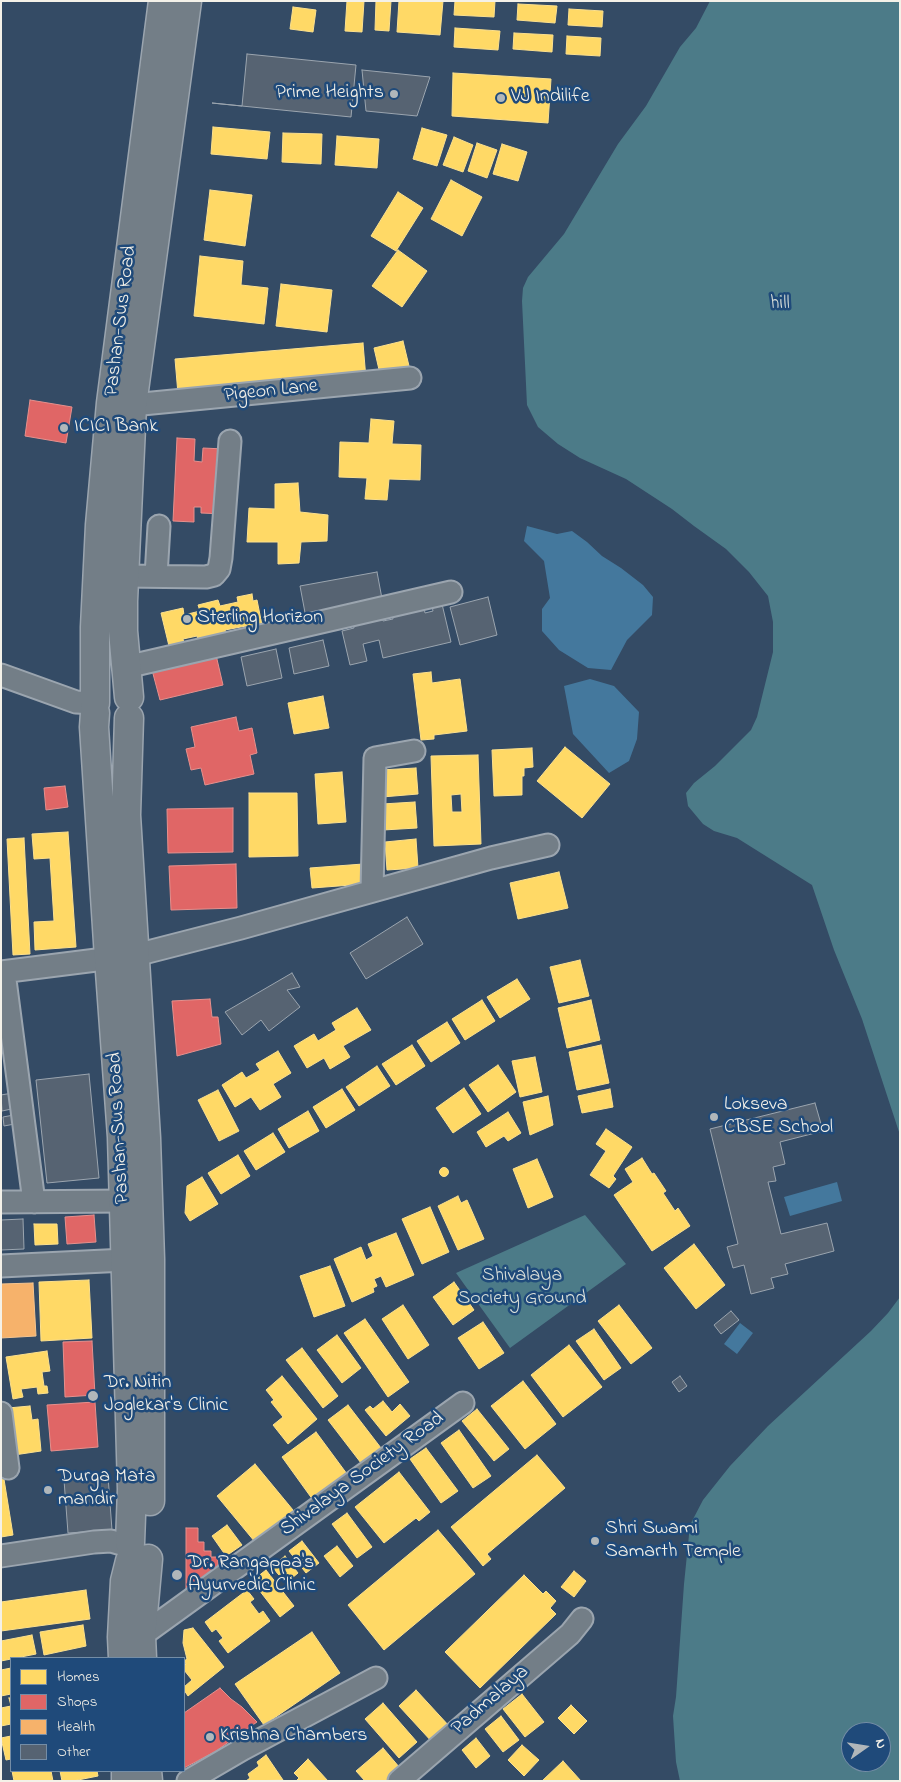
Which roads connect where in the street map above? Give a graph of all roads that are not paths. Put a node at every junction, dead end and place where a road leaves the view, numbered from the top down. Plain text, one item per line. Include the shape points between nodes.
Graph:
1 (164, 1) edge
2 (187, 1) edge
3 (410, 378) dead end
4 (132, 405) junction
5 (230, 441) dead end
6 (159, 526) dead end
7 (124, 576) junction
8 (156, 576) junction
9 (451, 592) dead end
10 (126, 667) junction
11 (1, 675) edge
12 (89, 706) junction
13 (129, 708) junction
14 (414, 751) dead end
15 (548, 845) dead end
16 (372, 891) junction
17 (136, 955) junction
18 (109, 958) junction
19 (3, 972) edge
20 (124, 1201) junction
21 (1, 1202) edge
22 (34, 1202) junction
23 (126, 1260) junction
24 (1, 1266) edge
25 (463, 1402) dead end
26 (1, 1413) edge
27 (8, 1468) dead end
28 (135, 1552) junction
29 (1, 1556) edge
30 (1, 1567) edge
31 (582, 1619) dead end
32 (142, 1647) edge
33 (123, 1657) edge
34 (376, 1678) dead end
35 (188, 1781) edge
36 (398, 1781) edge

1 - 12 main road, Pashan-Sus Road via 111,403
2 - 4 main road, Pashan-Sus Road
3 - 4 street, Pigeon Lane
4 - 7 main road, Pashan-Sus Road
5 - 8 street via 219,569 206,577
6 - 8 street
7 - 8 street
7 - 10 main road, Pashan-Sus Road
9 - 10 street
10 - 13 main road, Pashan-Sus Road
11 - 12 street
12 - 13 main road via 98,695 114,688 123,691
12 - 18 main road, Pashan-Sus Road via 94,727
13 - 17 main road, Pashan-Sus Road via 126,815
14 - 16 street via 375,758
15 - 16 street
16 - 17 street
17 - 18 street
17 - 28 main road, Pashan-Sus Road via 150,1259 151,1490
18 - 19 street
18 - 20 main road, Pashan-Sus Road
19 - 22 street
20 - 22 street
20 - 23 main road, Pashan-Sus Road
21 - 22 street
23 - 24 street
23 - 28 main road, Pashan-Sus Road
25 - 32 street, Shivalaya Society Road
26 - 27 street
28 - 29 street via 111,1541
28 - 30 street via 112,1552
28 - 32 main road, Pashan-Sus Road
28 - 33 main road, Pashan-Sus Road via 125,1581
31 - 36 street, Padmalaya via 570,1634
34 - 35 street

